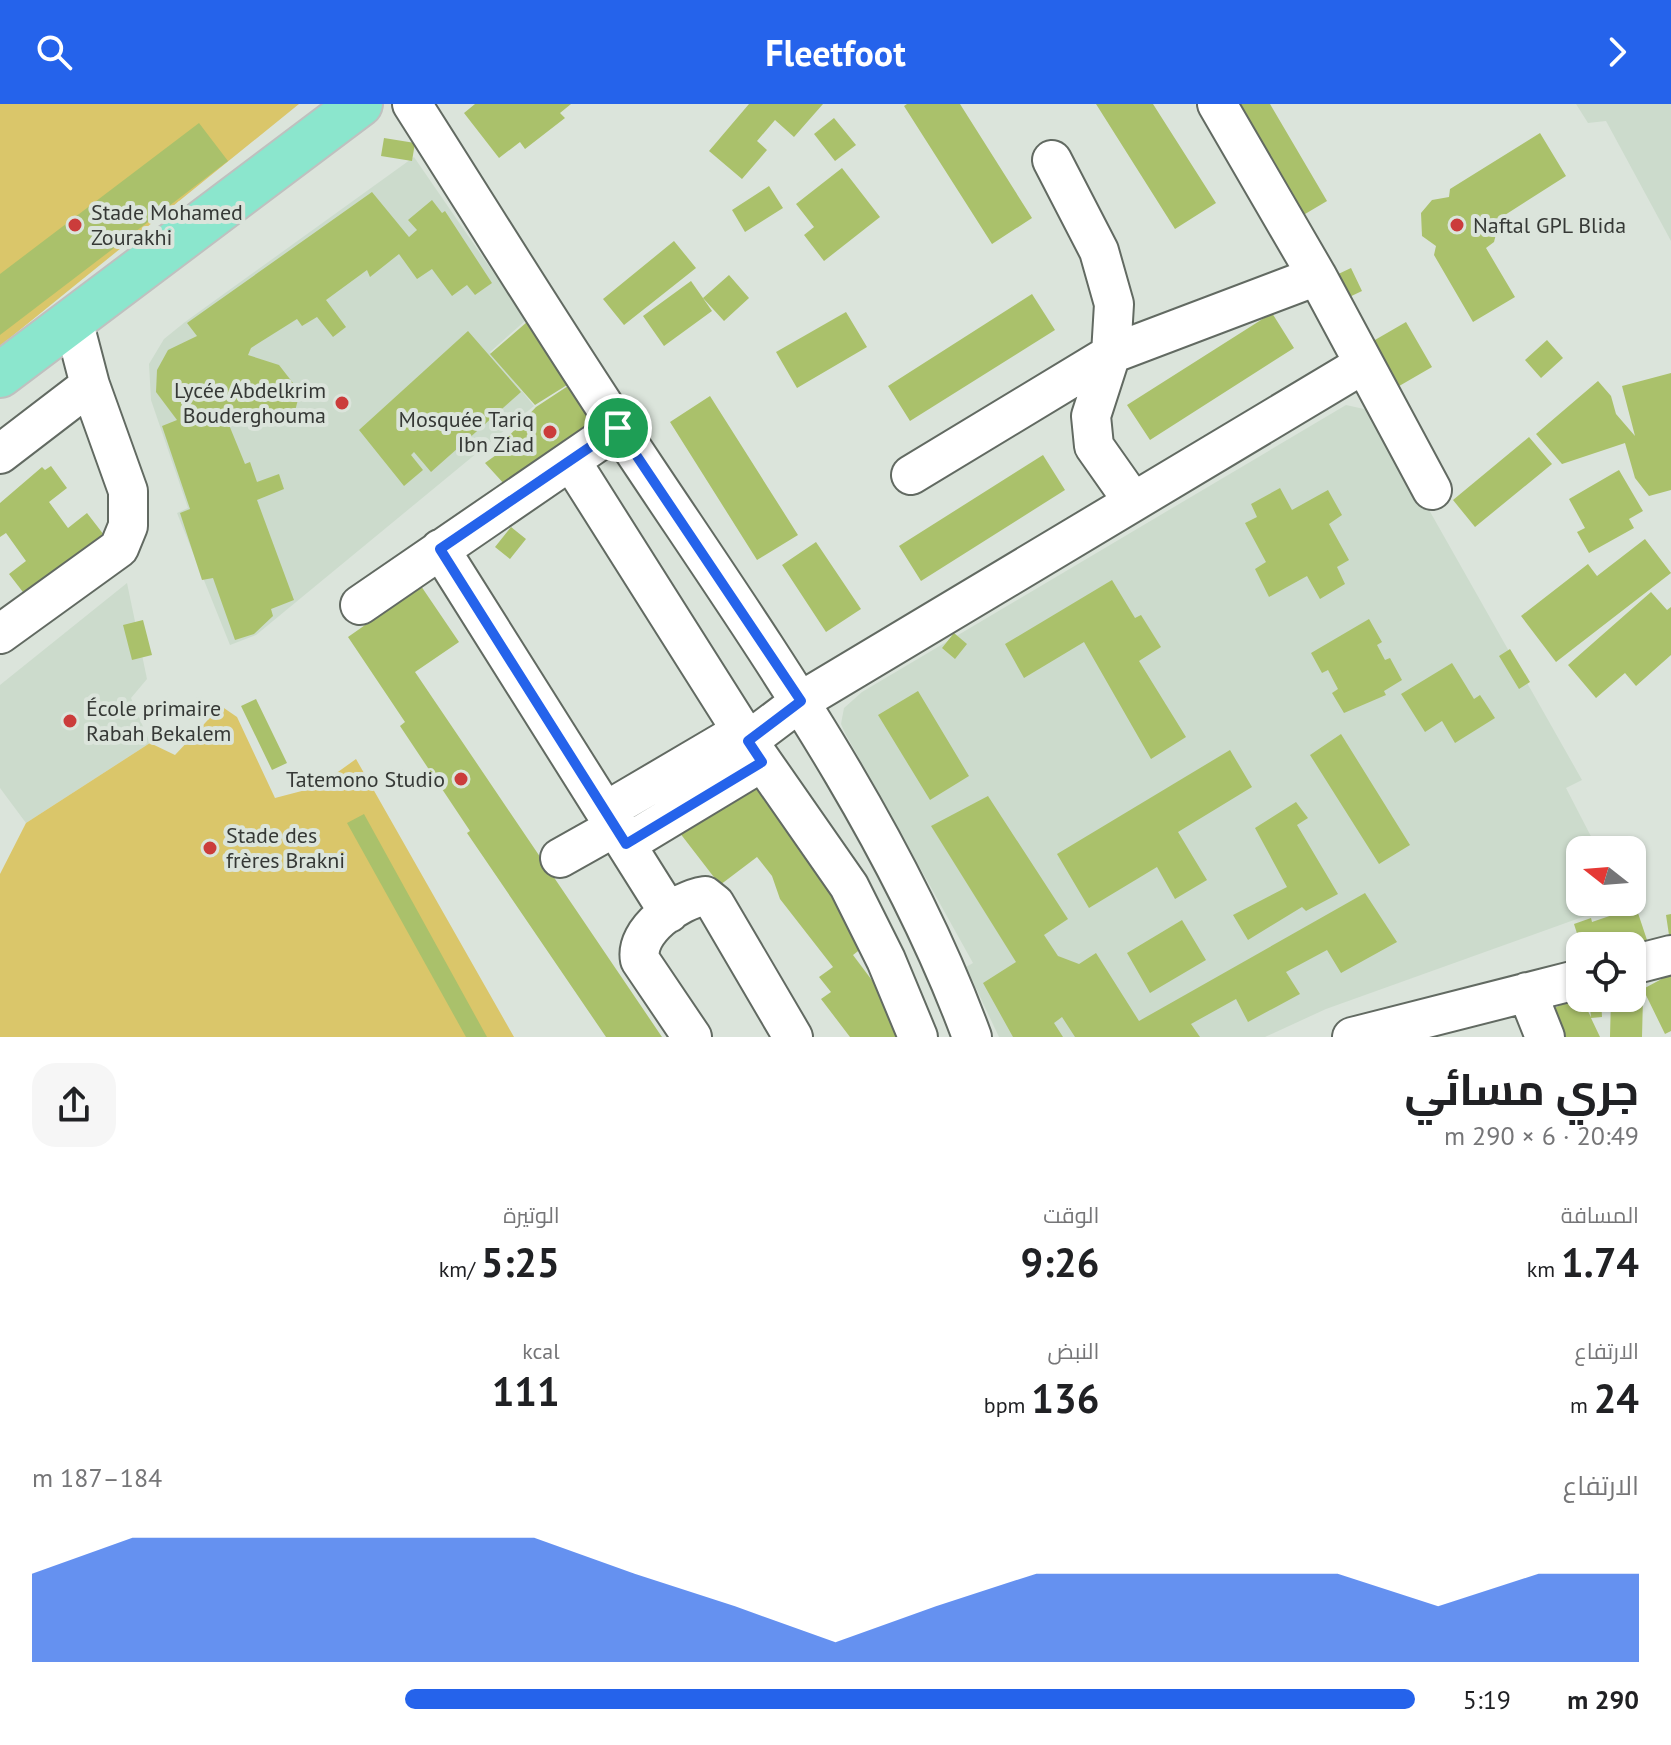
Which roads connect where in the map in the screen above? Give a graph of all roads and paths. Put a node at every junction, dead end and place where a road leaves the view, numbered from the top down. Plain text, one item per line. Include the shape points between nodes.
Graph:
1 (360, 104) edge
2 (412, 104) edge
3 (1217, 104) edge
4 (1052, 160) dead end
5 (1317, 276) junction
6 (73, 320) junction
7 (1111, 354) junction
8 (1362, 365) junction
9 (0, 375) edge
10 (90, 385) junction
11 (618, 428) junction
12 (0, 454) edge
13 (571, 461) junction
14 (911, 475) dead end
15 (1432, 490) dead end
16 (1132, 500) junction
17 (440, 549) junction
18 (360, 605) dead end
19 (0, 634) edge
20 (801, 701) junction
21 (751, 744) junction
22 (616, 827) junction
23 (560, 858) dead end
24 (669, 913) junction
25 (1671, 955) edge
26 (1646, 961) edge
27 (1566, 982) edge
28 (1527, 992) junction
29 (1362, 1036) edge
30 (692, 1037) edge
31 (793, 1037) edge
32 (918, 1037) edge
33 (972, 1037) edge
34 (1545, 1037) edge

1 - 6 main road
2 - 11 street
3 - 5 street
4 - 7 street via 1099,251 1114,304
5 - 7 street
5 - 8 street
6 - 9 main road
6 - 10 street
7 - 14 street
7 - 16 street via 1091,416 1094,446
8 - 15 street
8 - 16 street
10 - 12 street
10 - 19 street via 128,491 128,526 119,548
11 - 13 street
11 - 20 street
13 - 17 street
13 - 21 street
16 - 20 street
17 - 18 street
17 - 22 street
20 - 21 street
20 - 33 street via 909,896
21 - 22 street
21 - 32 street via 849,886
22 - 23 street
22 - 24 street
24 - 30 street via 638,951
24 - 31 street via 692,898 705,896 715,904
25 - 26 street
27 - 28 street
28 - 29 street
28 - 34 street

